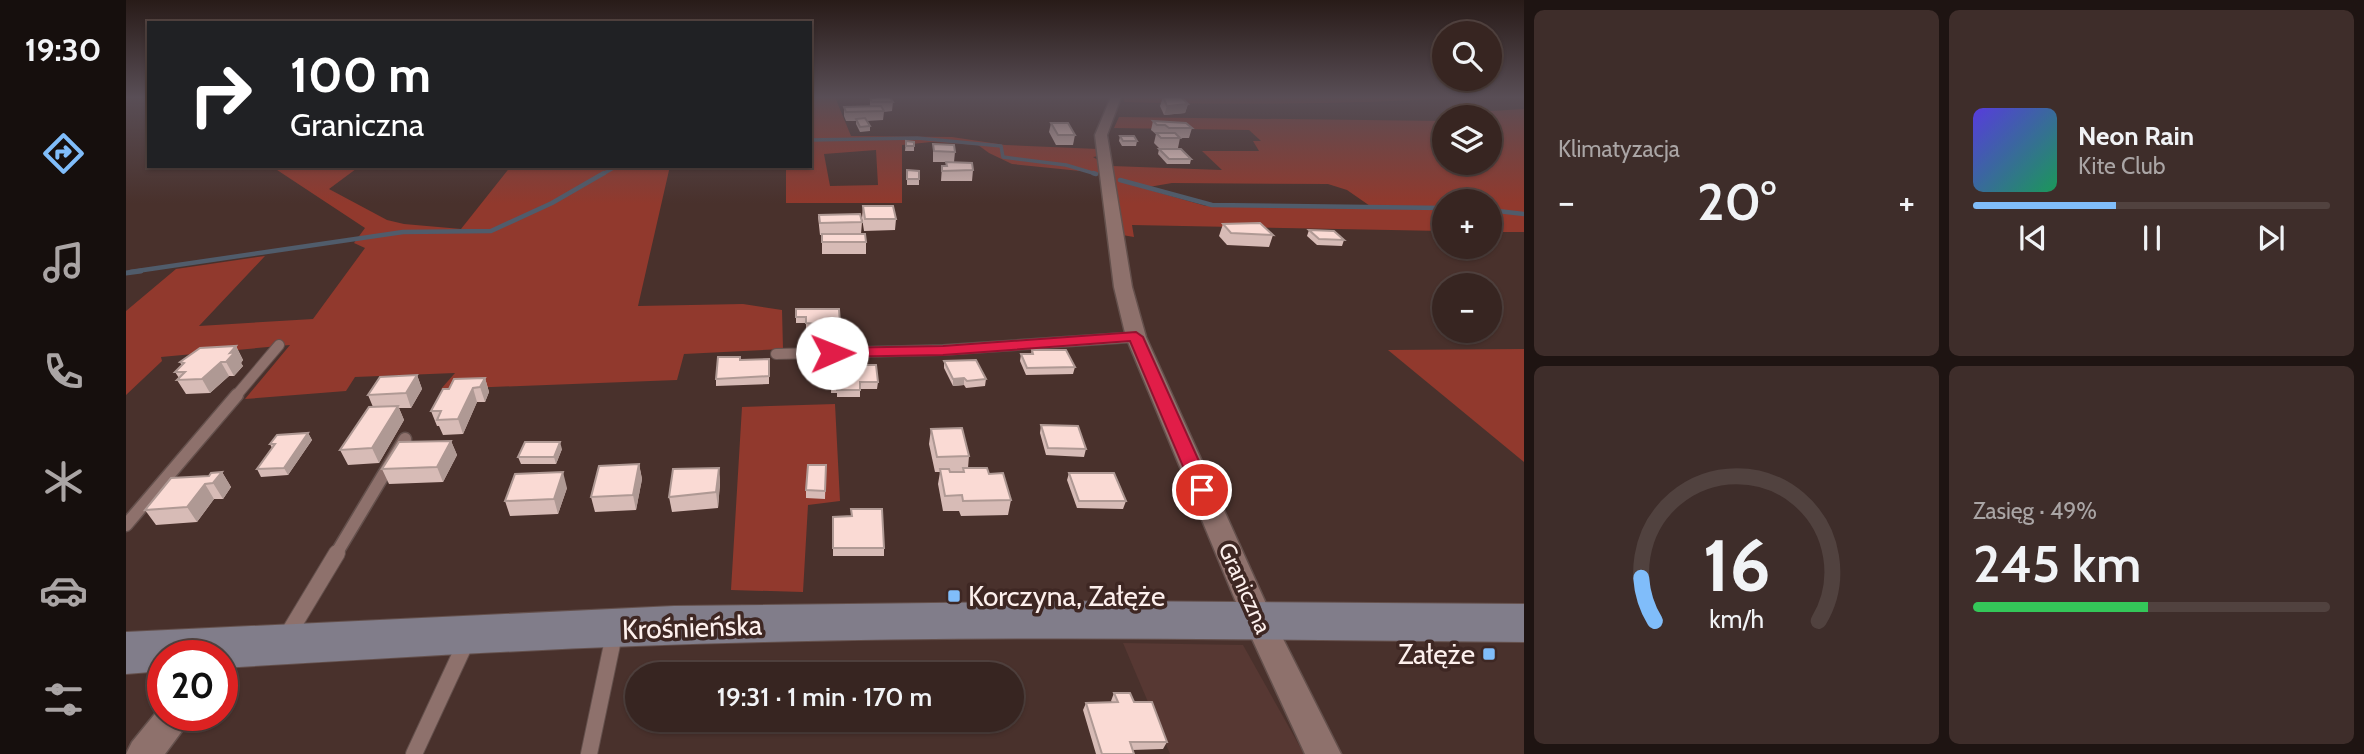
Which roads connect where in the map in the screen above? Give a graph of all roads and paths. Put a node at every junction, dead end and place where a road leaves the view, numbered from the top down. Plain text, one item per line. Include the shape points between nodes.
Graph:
1 (1102, 132) edge
2 (1136, 337) junction
3 (279, 345) dead end
4 (776, 354) dead end
5 (405, 439) edge
6 (126, 525) edge
7 (1258, 619) junction
8 (1524, 623) edge
9 (616, 629) junction
10 (469, 635) junction
11 (282, 645) junction
12 (238, 650) edge
13 (126, 653) edge
14 (147, 653) edge
15 (162, 731) edge
16 (145, 754) edge
17 (414, 754) edge
18 (589, 754) edge
19 (1323, 754) edge

1 - 2 street, Graniczna via 1123,287
2 - 4 lane via 943,350
2 - 7 street, Graniczna
3 - 6 lane
5 - 11 lane
7 - 8 main road, Krośnieńska
7 - 9 main road, Krośnieńska via 853,621
7 - 19 street, Graniczna
9 - 10 main road, Krośnieńska
9 - 18 lane
10 - 11 main road, Krośnieńska
10 - 17 lane
11 - 12 main road, Krośnieńska
13 - 14 main road, Krośnieńska
15 - 16 street

